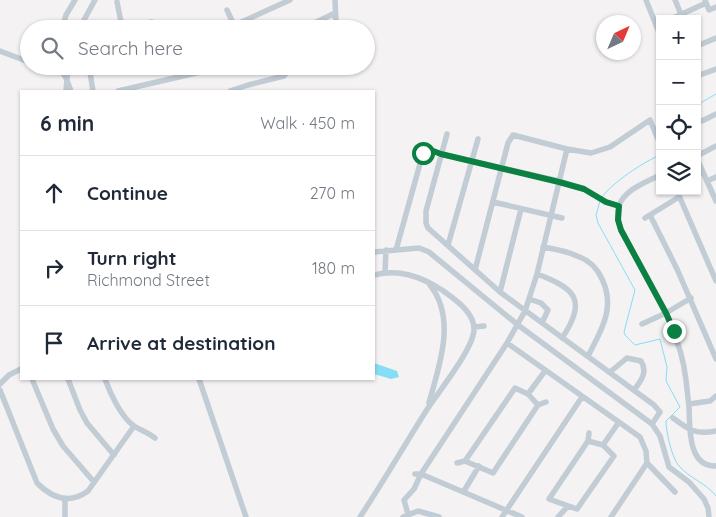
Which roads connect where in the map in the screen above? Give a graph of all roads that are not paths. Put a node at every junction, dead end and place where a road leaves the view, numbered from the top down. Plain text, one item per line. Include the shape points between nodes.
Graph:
1 (75, 0) edge
2 (95, 0) edge
3 (272, 0) edge
4 (290, 0) edge
5 (334, 0) edge
6 (646, 0) edge
7 (675, 0) edge
8 (706, 1) edge
9 (117, 2) dead end
10 (275, 7) junction
11 (716, 7) edge
12 (227, 10) dead end
13 (334, 13) junction
14 (682, 15) edge
15 (684, 15) edge
16 (65, 20) edge
17 (84, 20) edge
18 (118, 20) edge
19 (232, 20) edge
20 (245, 20) edge
21 (320, 20) edge
22 (336, 20) edge
23 (656, 22) edge
24 (716, 38) edge
25 (701, 44) edge
26 (0, 51) edge
27 (20, 59) edge
28 (716, 69) edge
29 (64, 75) edge
30 (66, 75) edge
31 (90, 75) edge
32 (181, 75) edge
33 (285, 75) edge
34 (701, 75) edge
35 (66, 78) junction
36 (66, 90) edge
37 (71, 90) edge
38 (93, 90) edge
39 (122, 90) edge
40 (233, 90) edge
41 (715, 117) edge
42 (702, 121) dead end
43 (447, 134) dead end
44 (656, 134) edge
45 (478, 139) dead end
46 (716, 146) edge
47 (567, 150) junction
48 (441, 154) junction
49 (701, 155) edge
50 (472, 161) junction
51 (701, 166) edge
52 (501, 169) junction
53 (656, 177) edge
54 (716, 177) edge
55 (708, 181) junction
56 (559, 182) junction
57 (677, 195) edge
58 (678, 195) edge
59 (716, 201) edge
60 (493, 202) junction
61 (619, 206) junction
62 (521, 209) junction
63 (550, 216) junction
64 (562, 218) dead end
65 (448, 245) junction
66 (543, 247) junction
67 (386, 250) junction
68 (396, 250) junction
69 (375, 252) edge
70 (412, 266) dead end
71 (475, 270) junction
72 (385, 273) junction
73 (410, 274) junction
74 (537, 274) junction
75 (375, 275) edge
76 (428, 281) junction
77 (716, 281) edge
78 (500, 292) junction
79 (691, 298) junction
80 (529, 299) junction
81 (525, 311) junction
82 (666, 313) junction
83 (542, 323) junction
84 (642, 324) dead end
85 (484, 326) dead end
86 (518, 326) junction
87 (474, 327) junction
88 (562, 338) junction
89 (507, 343) junction
90 (714, 348) edge
91 (588, 356) junction
92 (716, 359) edge
93 (20, 370) edge
94 (545, 370) junction
95 (610, 372) junction
96 (32, 380) edge
97 (68, 380) edge
98 (105, 380) edge
99 (200, 380) edge
100 (0, 384) edge
101 (0, 390) edge
102 (634, 390) junction
103 (528, 394) junction
104 (716, 396) edge
105 (582, 397) junction
106 (546, 402) dead end
107 (689, 404) junction
108 (538, 405) junction
109 (427, 409) junction
110 (673, 418) dead end
111 (618, 422) junction
112 (652, 424) junction
113 (134, 426) junction
114 (690, 431) junction
115 (716, 431) edge
116 (589, 432) dead end
117 (155, 438) dead end
118 (588, 441) junction
119 (603, 445) junction
120 (114, 455) junction
121 (465, 461) junction
122 (457, 463) dead end
123 (647, 463) junction
124 (479, 466) junction
125 (669, 466) junction
126 (716, 466) edge
127 (657, 472) junction
128 (418, 474) junction
129 (94, 482) junction
130 (464, 491) junction
131 (675, 492) dead end
132 (65, 499) junction
133 (568, 506) junction
134 (577, 509) junction
135 (506, 510) junction
136 (406, 515) edge
137 (428, 515) edge
138 (578, 516) edge
139 (65, 517) edge
140 (246, 517) edge
141 (360, 517) edge
142 (439, 517) edge
143 (502, 517) edge
144 (522, 517) edge
145 (558, 517) edge
146 (611, 517) edge
147 (709, 517) edge

1 - 16 street
2 - 17 street
3 - 10 street
4 - 10 street
5 - 13 street
6 - 23 street
7 - 14 street
8 - 11 street via 709,10
8 - 15 street
9 - 18 street
10 - 20 street
12 - 19 street
13 - 21 street
13 - 22 street
24 - 25 street
26 - 27 street
28 - 34 street
29 - 35 street
30 - 35 street
31 - 38 street
32 - 39 street
33 - 40 street
35 - 36 street
35 - 37 street
41 - 42 street
43 - 48 street
44 - 47 street via 650,120 598,152
45 - 50 street
46 - 49 street
47 - 52 street via 513,134
47 - 56 street
48 - 50 street
48 - 65 street via 426,211 426,223
48 - 68 street via 428,149 423,153
50 - 52 street
50 - 65 street
51 - 55 street
52 - 56 street
52 - 60 street
53 - 61 street via 635,188
54 - 55 street
55 - 59 street
56 - 61 street via 584,189
56 - 63 street
57 - 79 street via 648,217
58 - 77 street
60 - 62 street
60 - 71 street
61 - 82 street via 621,230
62 - 63 street
62 - 78 street
63 - 64 street
63 - 66 street
65 - 71 street
66 - 74 street
66 - 91 street via 584,259 595,268 604,284 608,310
67 - 68 street
67 - 69 street
67 - 72 street
68 - 86 street via 419,248 429,252
70 - 73 street
71 - 78 street
72 - 73 street
72 - 75 street
73 - 76 street
74 - 80 street
74 - 88 street via 565,285 572,295 576,309
76 - 87 street via 466,310
76 - 109 street via 439,298 444,338
78 - 81 street
79 - 82 street
79 - 90 street
80 - 81 street
80 - 83 street via 541,303 548,310
81 - 83 street
81 - 86 street
82 - 84 street
82 - 107 street via 683,362
83 - 88 street
85 - 87 street
86 - 89 street
86 - 112 street
87 - 109 street via 470,344
88 - 91 street
89 - 94 street
89 - 128 street
90 - 92 street
91 - 95 street
93 - 100 street
94 - 103 street
94 - 105 street
95 - 102 street
95 - 102 street via 627,358 641,361 644,376
96 - 129 street via 58,438
97 - 120 street via 80,410
98 - 113 street via 112,397
99 - 140 street
101 - 132 street via 37,483 52,495
102 - 112 street via 658,410 659,415
103 - 108 street
103 - 121 street via 514,385
104 - 107 street via 710,401
105 - 111 street
105 - 135 street
106 - 108 street
107 - 114 street
108 - 124 street via 494,476
109 - 141 street
110 - 114 street
111 - 119 street
111 - 123 street via 640,437
112 - 125 street via 660,436
113 - 117 street
113 - 120 street
114 - 115 street
114 - 126 street via 696,454 708,465
116 - 118 street
118 - 119 street
118 - 133 street via 546,500
119 - 134 street via 617,456
120 - 129 street
121 - 122 street
121 - 124 street
123 - 127 street
123 - 146 street
124 - 130 street
125 - 127 street
125 - 147 street via 690,482 704,499
127 - 131 street
128 - 130 street
128 - 136 street via 414,489 404,500
129 - 132 street via 78,498
130 - 135 street
132 - 139 street
133 - 134 street
133 - 145 street
134 - 138 street
135 - 143 street
135 - 144 street
136 - 137 street via 418,511
137 - 142 street

